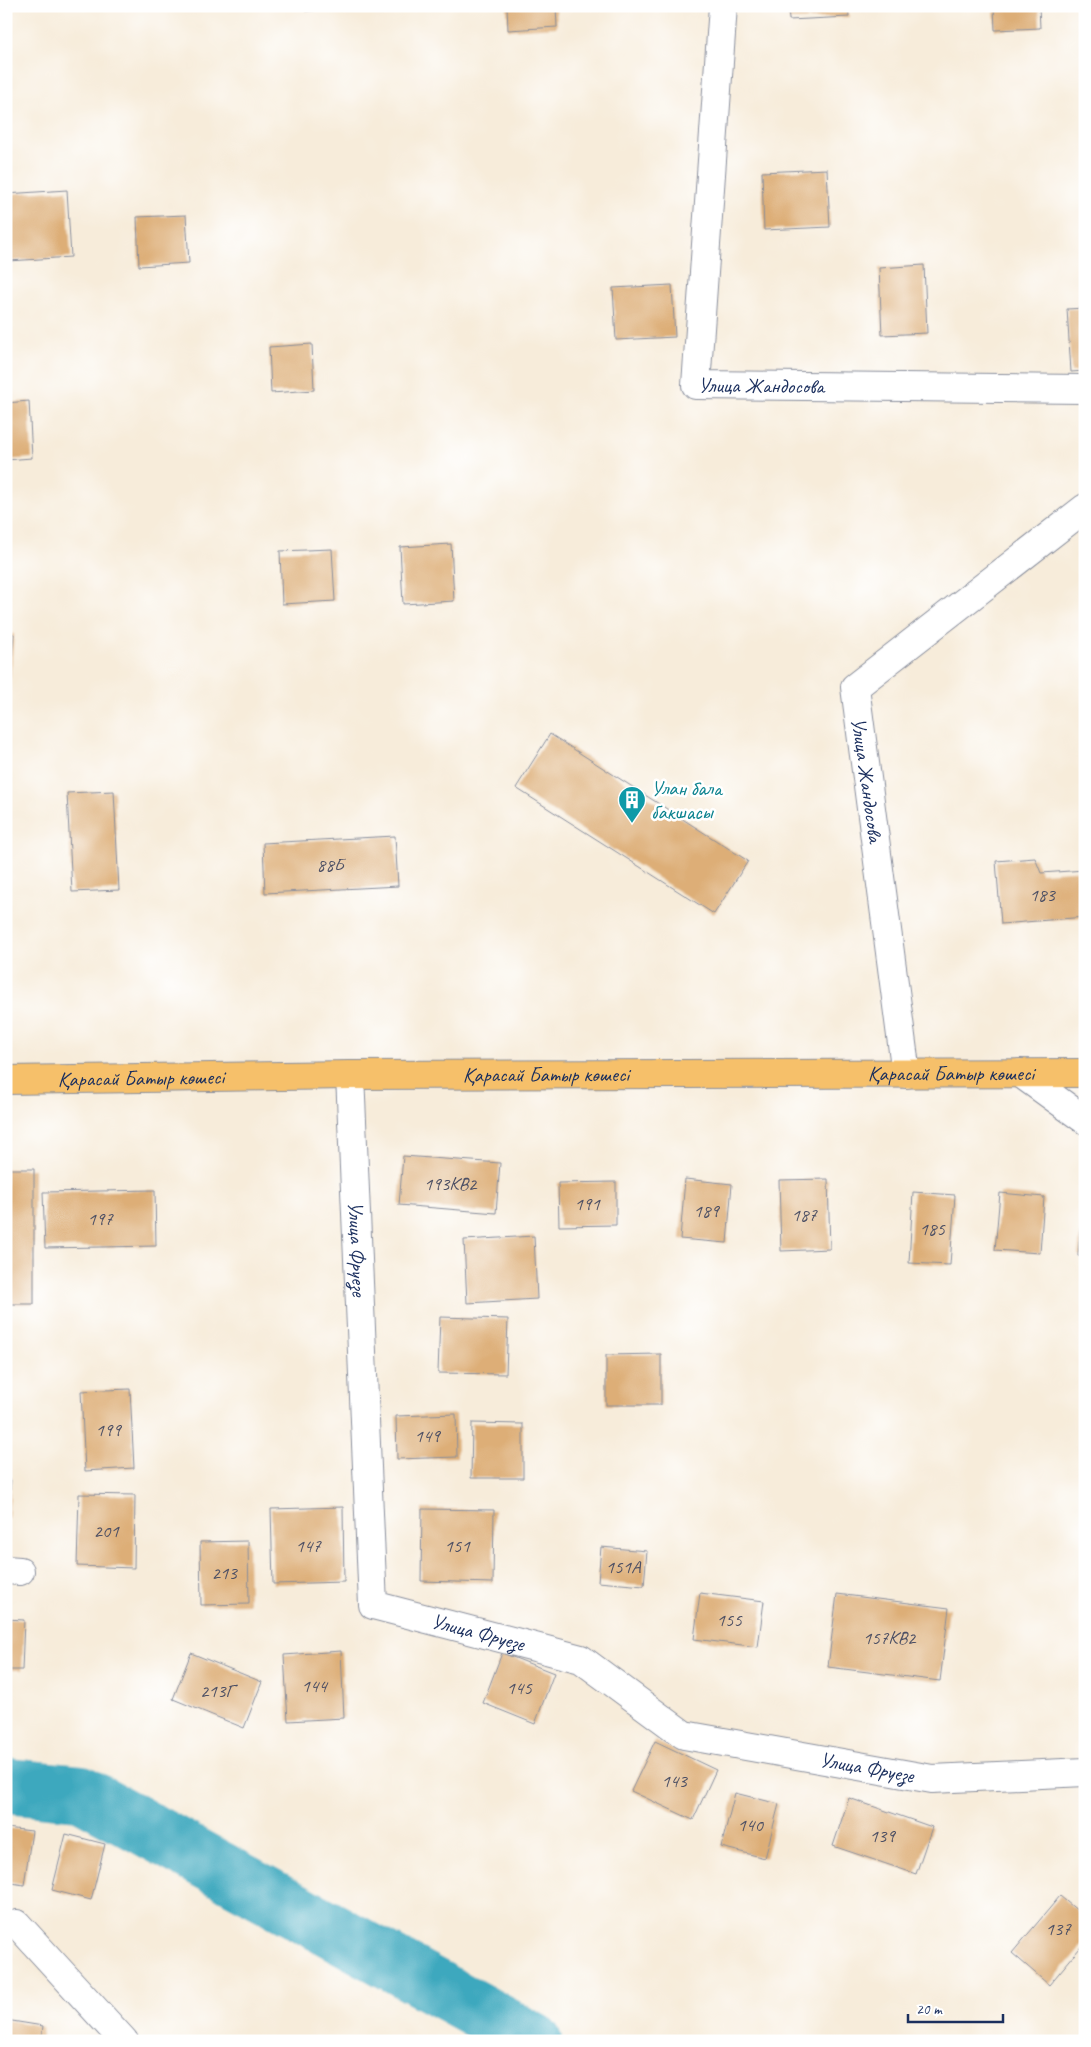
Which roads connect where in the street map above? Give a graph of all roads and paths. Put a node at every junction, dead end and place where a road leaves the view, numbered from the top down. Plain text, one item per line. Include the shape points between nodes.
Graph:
1 (723, 6) edge
2 (1085, 389) edge
3 (1085, 508) edge
4 (1020, 1073) junction
5 (1085, 1073) edge
6 (906, 1074) junction
7 (350, 1075) junction
8 (6, 1080) edge
9 (1085, 1120) edge
10 (1085, 1772) edge
11 (17, 1924) dead end
12 (124, 2041) edge

1 - 2 street, Улица Жандосова via 696,385
3 - 6 street, Улица Жандосова via 855,687
4 - 5 main road, Қарасай Батыр көшесі
4 - 6 main road, Қарасай Батыр көшесі
4 - 9 street
6 - 7 main road, Қарасай Батыр көшесі
7 - 8 main road, Қарасай Батыр көшесі
7 - 10 street, Улица Фруезе via 373,1605 581,1659 684,1735 932,1779
11 - 12 street

